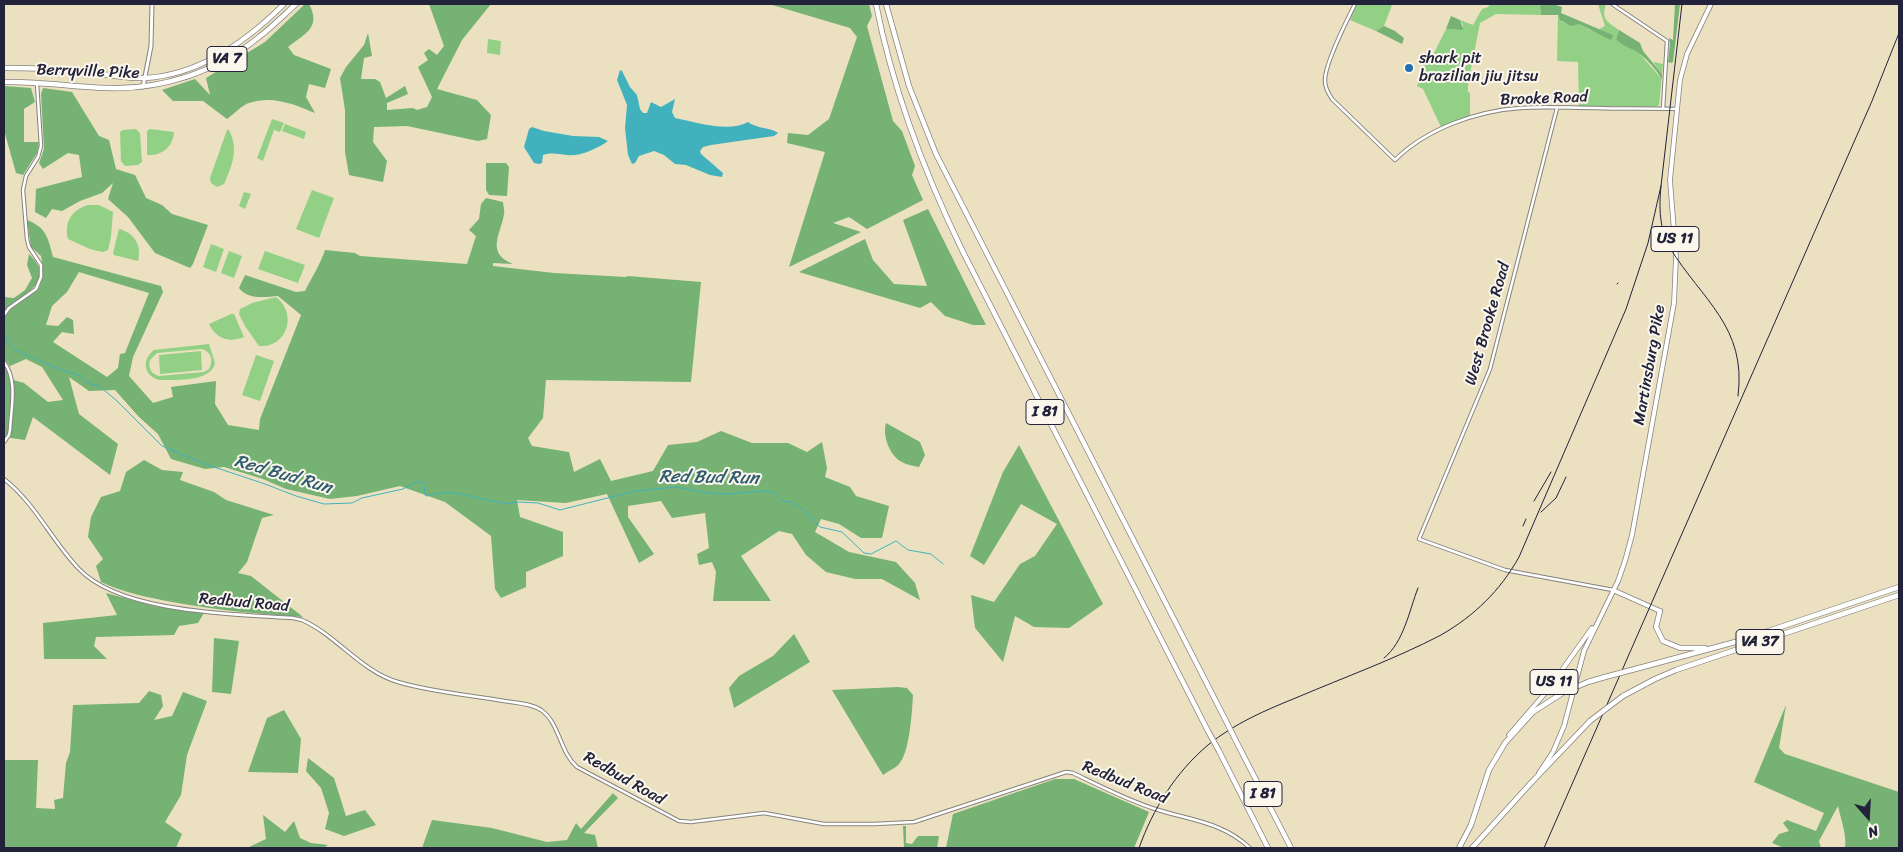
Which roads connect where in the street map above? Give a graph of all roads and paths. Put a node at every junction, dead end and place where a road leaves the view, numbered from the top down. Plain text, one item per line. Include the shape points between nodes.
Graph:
1 (152, 4) edge
2 (284, 4) edge
3 (296, 4) edge
4 (876, 4) edge
5 (886, 4) edge
6 (1354, 4) edge
7 (1612, 4) edge
8 (1620, 4) edge
9 (1711, 4) edge
10 (1618, 8) junction
11 (4, 68) edge
12 (144, 78) junction
13 (4, 82) edge
14 (37, 82) junction
15 (143, 87) junction
16 (1557, 108) junction
17 (1663, 109) junction
18 (1677, 109) junction
19 (4, 315) edge
20 (4, 362) edge
21 (4, 442) edge
22 (4, 479) edge
23 (1899, 587) edge
24 (1613, 590) junction
25 (1899, 594) edge
26 (1660, 611) joint
27 (1599, 618) junction
28 (1793, 623) junction
29 (1505, 743) junction
30 (1530, 784) junction
31 (1250, 848) edge
32 (1268, 848) edge
33 (1291, 848) edge
34 (1459, 848) edge
35 (1472, 848) edge

1 - 12 main road via 151,46
2 - 12 highway, Berryville Pike / VA 7 via 250,35 220,54 180,72
3 - 15 highway, Berryville Pike / VA 7 via 260,37 223,62 186,77
4 - 32 highway, I 81, bridge via 898,92 933,189
5 - 33 highway, I 81, bridge via 909,86 936,154
6 - 16 street, Brooke Road via 1325,75 1326,87 1332,99 1395,160 1413,145 1465,119 1510,109
7 - 10 street
8 - 10 street
9 - 18 main road, US 11 via 1684,61
10 - 17 street via 1668,43
11 - 12 highway, Berryville Pike / VA 7
12 - 15 main road
13 - 14 highway, Berryville Pike / VA 7
14 - 15 highway, Berryville Pike / VA 7 via 106,88
14 - 19 street via 41,146 38,158 26,176 23,190 26,239 40,261 41,275 36,289
16 - 17 street, Brooke Road
16 - 24 street, West Brooke Road via 1490,369 1419,539 1505,570
17 - 18 street, Brooke Road
18 - 24 main road, Martinsburg Pike / US 11 via 1670,180 1676,257 1674,303 1632,535
20 - 21 street via 12,380 10,430
22 - 31 street, Redbud Road via 31,505 77,568 103,588 160,604 302,620 394,681 537,708 551,720 562,746 577,767 678,820 691,822 764,813 824,824 914,822 1066,772 1154,809 1212,824 1230,832
23 - 28 highway, VA 37
24 - 26 main road
24 - 27 main road, Martinsburg Pike / US 11
25 - 30 highway, VA 37, bridge via 1670,672 1624,696 1590,721
26 - 28 highway via 1656,627 1661,638 1669,645 1686,649 1709,647
27 - 29 main road, US 11
27 - 30 main road, US 11 via 1582,659 1561,735
28 - 29 highway, VA 37, bridge via 1588,682 1564,692 1533,712
29 - 34 highway, US 11 via 1489,770 1471,825
30 - 35 highway, US 11

